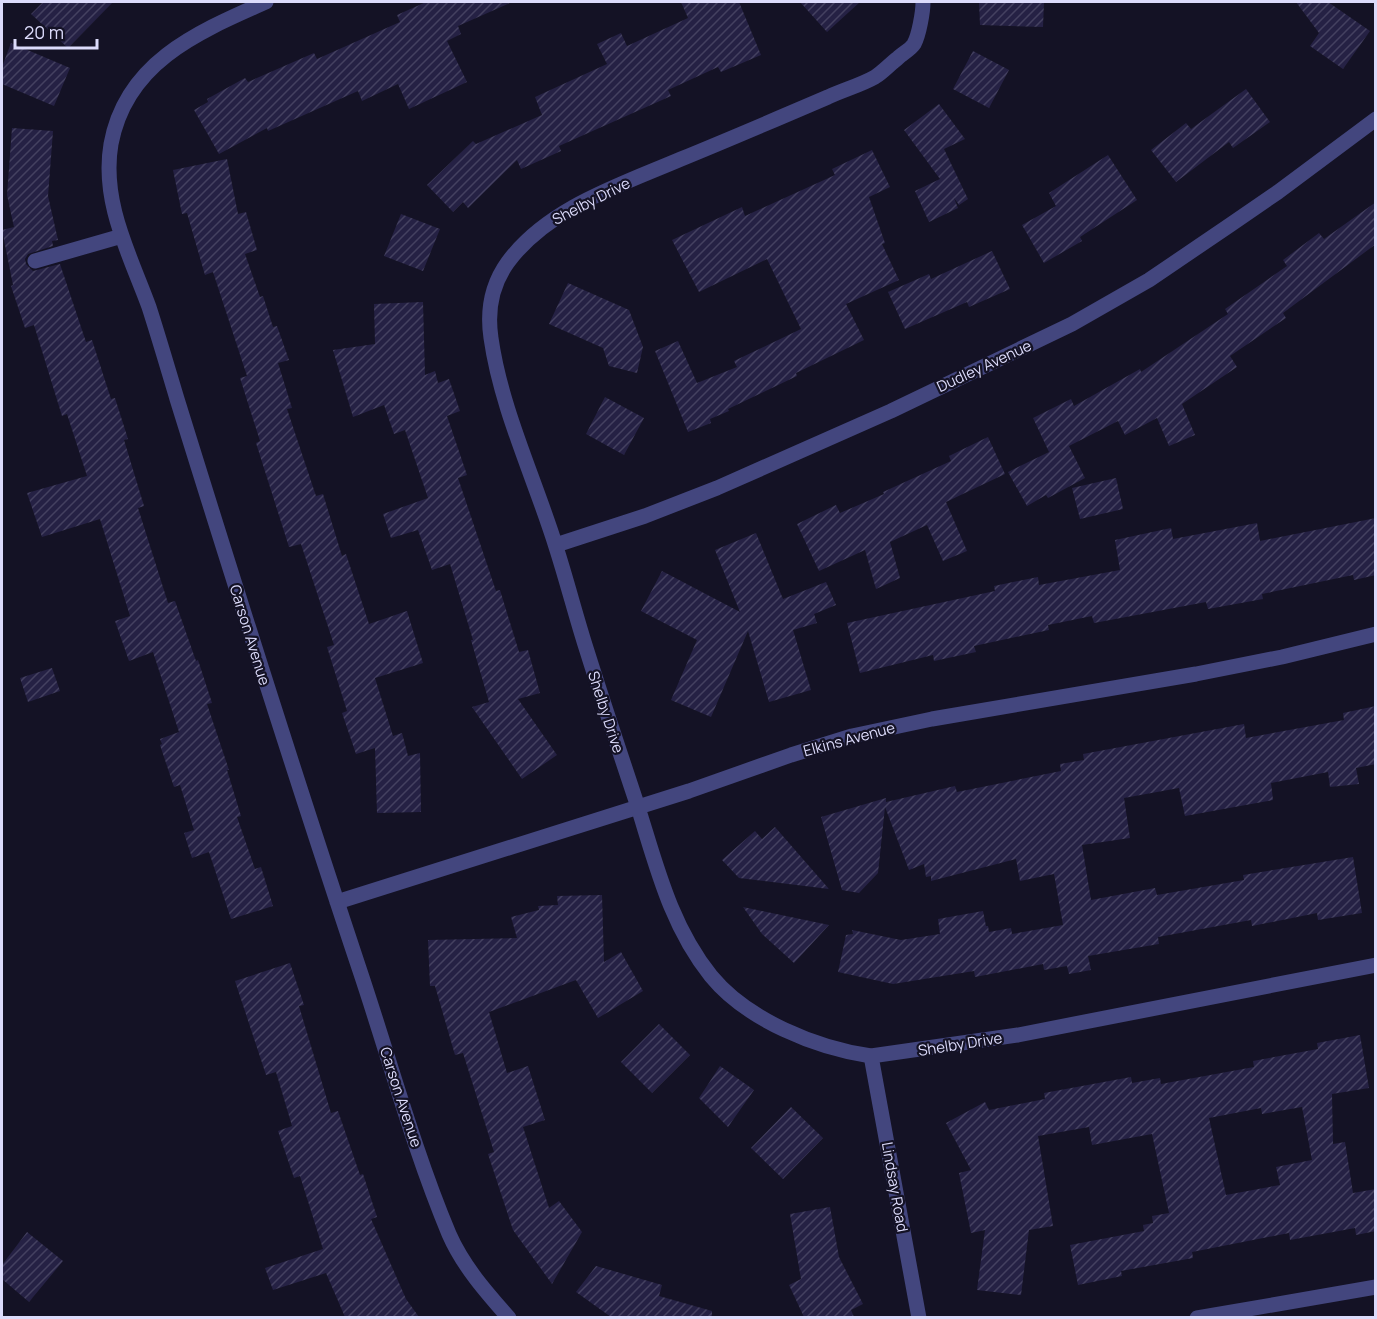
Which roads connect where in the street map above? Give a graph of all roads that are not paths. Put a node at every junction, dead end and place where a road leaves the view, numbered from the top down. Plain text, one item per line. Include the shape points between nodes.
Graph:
1 (266, 2) edge
2 (923, 2) edge
3 (1376, 119) edge
4 (122, 236) junction
5 (35, 261) dead end
6 (556, 545) junction
7 (1376, 634) edge
8 (638, 807) junction
9 (337, 902) junction
10 (1376, 965) edge
11 (871, 1056) junction
12 (1376, 1287) edge
13 (509, 1317) edge
14 (919, 1317) edge
15 (1197, 1317) edge

1 - 4 street, Carson Avenue via 181,45 136,83 126,99 111,142 108,176
2 - 6 street, Shelby Drive via 913,45 876,76 571,208 550,220 508,262 492,295 490,334 494,359
3 - 6 street, Dudley Avenue via 1230,225 1072,324 726,484
4 - 5 street
4 - 9 street, Carson Avenue via 150,310
6 - 8 street, Shelby Drive
7 - 8 street, Elkins Avenue via 1196,674 852,736
8 - 9 street, Elkins Avenue
8 - 11 street, Shelby Drive via 677,921 720,987 764,1019 812,1040
9 - 13 street, Carson Avenue via 416,1148 450,1237 474,1277
10 - 11 street, Shelby Drive via 1018,1035
11 - 14 street, Lindsay Road
12 - 15 street

